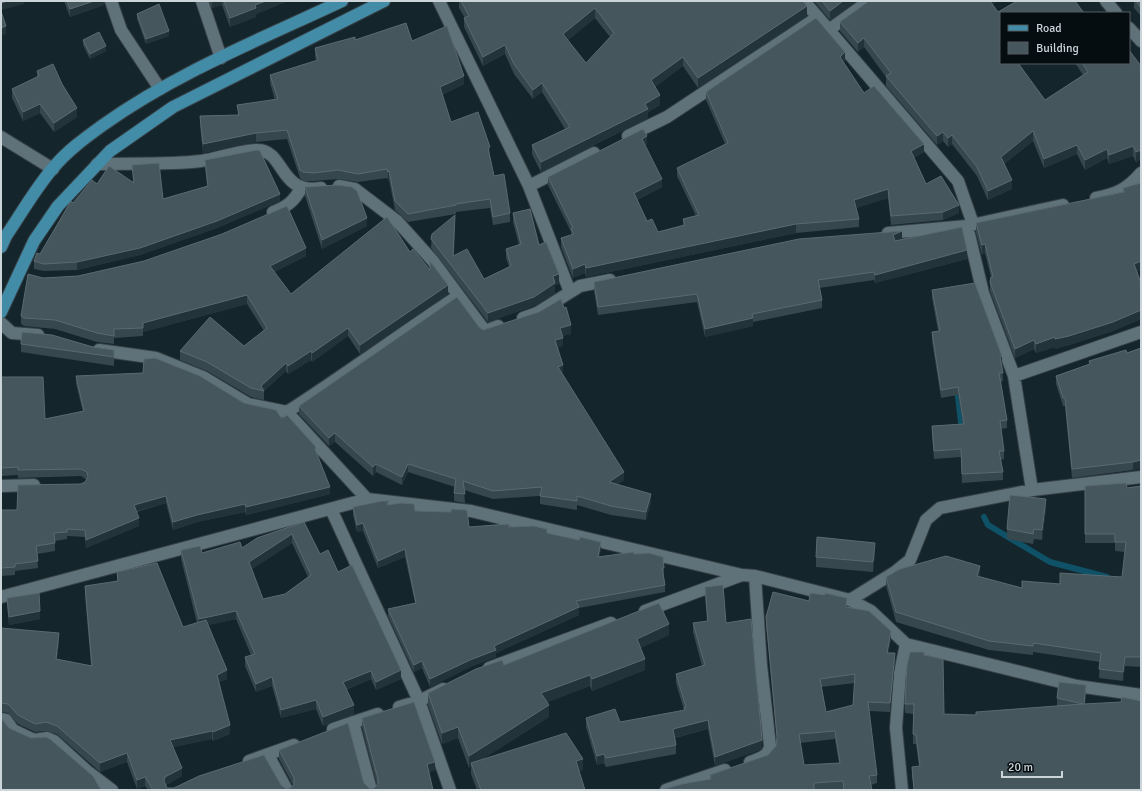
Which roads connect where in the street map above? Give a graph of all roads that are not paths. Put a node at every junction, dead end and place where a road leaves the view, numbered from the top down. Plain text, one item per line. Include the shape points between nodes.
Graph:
1 (111, 1) edge
2 (202, 1) edge
3 (342, 1) edge
4 (384, 1) edge
5 (440, 1) edge
6 (804, 1) edge
7 (869, 1) edge
8 (1106, 1) edge
9 (1115, 12) edge
10 (818, 17) junction
11 (830, 29) junction
12 (1130, 29) edge
13 (1141, 41) edge
14 (221, 58) junction
15 (160, 89) junction
16 (1, 137) edge
17 (619, 141) edge
18 (605, 148) edge
19 (97, 164) junction
20 (52, 168) junction
21 (1141, 173) edge
22 (529, 186) junction
23 (301, 188) junction
24 (260, 218) edge
25 (970, 225) junction
26 (873, 234) edge
27 (1, 247) edge
28 (20, 272) junction
29 (31, 275) edge
30 (619, 278) edge
31 (570, 292) junction
32 (458, 296) junction
33 (1, 312) edge
34 (1, 323) edge
35 (1141, 332) edge
36 (53, 336) edge
37 (88, 347) edge
38 (1014, 376) junction
39 (287, 412) junction
40 (1141, 477) edge
41 (49, 485) edge
42 (1, 486) edge
43 (1032, 490) junction
44 (368, 499) junction
45 (331, 509) junction
46 (742, 575) junction
47 (755, 576) junction
48 (1, 597) edge
49 (850, 600) junction
50 (906, 644) junction
51 (480, 671) edge
52 (453, 684) edge
53 (1141, 695) edge
54 (419, 701) junction
55 (1, 719) edge
56 (353, 722) junction
57 (325, 733) edge
58 (303, 741) edge
59 (268, 755) junction
60 (239, 764) edge
61 (112, 790) edge
62 (288, 790) edge
63 (371, 790) edge
64 (450, 790) edge
65 (666, 790) edge
66 (902, 790) edge

1 - 15 street via 121,30
2 - 14 street
3 - 14 main road
4 - 19 main road via 174,107 110,151
5 - 22 street
6 - 10 street
7 - 11 street
8 - 9 street
10 - 11 street
10 - 17 street via 667,117
11 - 25 street via 958,181
12 - 13 street
14 - 15 main road
15 - 20 main road via 120,113 77,145
16 - 20 street
18 - 22 street
19 - 23 street via 200,161 258,149 269,154 293,183
19 - 28 main road via 58,206 34,241
20 - 27 main road
21 - 25 street via 1129,187 1119,192
22 - 31 street
23 - 24 street via 296,199 288,206
23 - 32 street via 337,186 355,189 397,221 433,261
25 - 26 street
25 - 38 street via 983,293
28 - 29 street
28 - 33 main road
30 - 31 street via 580,286
31 - 32 street via 537,313 485,331
32 - 39 street
34 - 36 street via 12,332
35 - 38 street
37 - 39 street via 156,358 203,377 248,404
38 - 43 street
39 - 44 street
40 - 43 street
41 - 42 street
43 - 49 street via 940,508 926,520 910,560
44 - 45 street
44 - 46 street via 472,511
45 - 48 street
45 - 54 street
46 - 47 street
46 - 51 street
47 - 49 street
47 - 65 street via 760,666 769,753 765,757
49 - 50 street via 871,611
50 - 53 street via 1077,686
50 - 66 street via 900,673 896,728
52 - 54 street
54 - 56 street
54 - 64 street
55 - 61 street via 6,720 13,730 34,740 47,738 54,741
56 - 57 street
56 - 63 street
58 - 59 street
59 - 60 street
59 - 62 street

